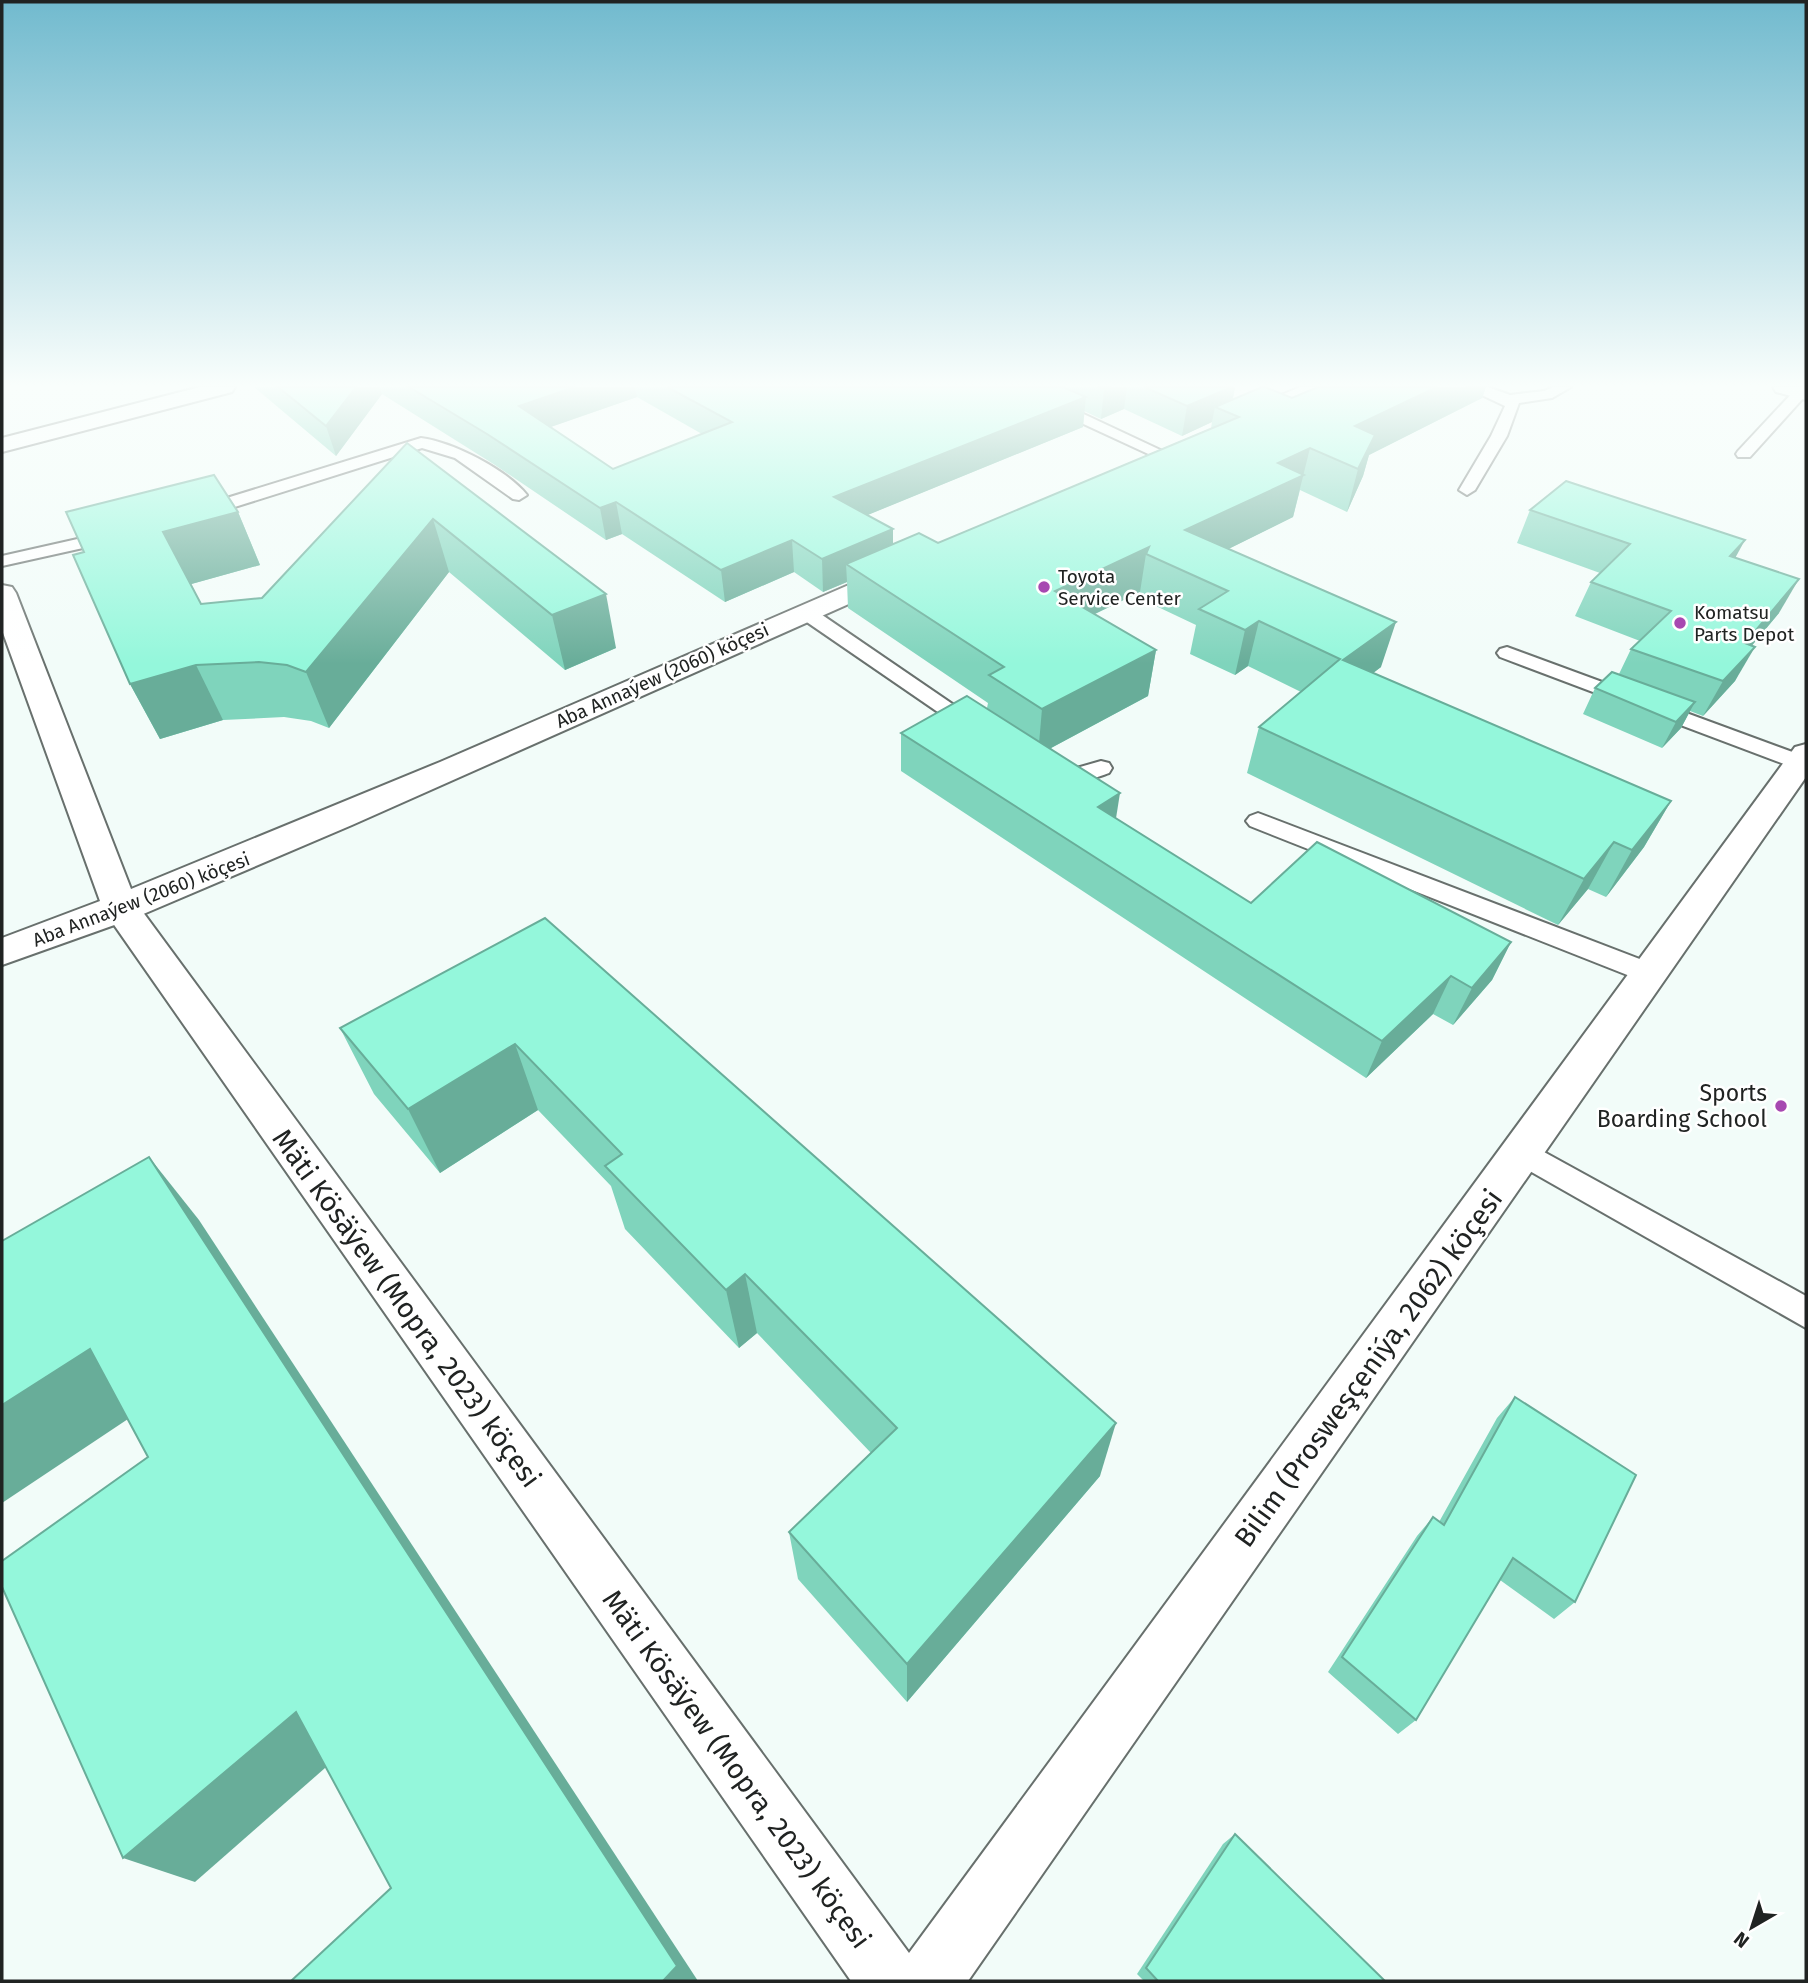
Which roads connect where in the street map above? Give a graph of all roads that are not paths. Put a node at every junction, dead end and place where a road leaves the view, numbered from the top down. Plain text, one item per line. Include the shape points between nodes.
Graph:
1 (310, 480) edge
2 (496, 480) edge
3 (1473, 480) edge
4 (1467, 490) dead end
5 (519, 495) dead end
6 (174, 519) edge
7 (135, 530) edge
8 (923, 560) edge
9 (2, 561) edge
10 (2, 593) edge
11 (805, 612) junction
12 (1507, 653) dead end
13 (993, 739) edge
14 (1803, 758) edge
15 (1101, 768) dead end
16 (1038, 769) edge
17 (1258, 821) dead end
18 (121, 909) junction
19 (2, 952) edge
20 (1649, 973) junction
21 (1522, 1152) junction
22 (1806, 1313) edge
23 (890, 1981) edge
24 (929, 1981) edge

1 - 6 lane
2 - 5 lane
3 - 4 lane
7 - 9 lane
8 - 11 street, Aba Annaýew (2060) köçesi
10 - 18 street, Mäti Kösäýew (Mopra, 2023) köçesi
11 - 13 lane
11 - 18 street, Aba Annaýew (2060) köçesi via 296,838
12 - 14 lane
14 - 20 street, Bilim (Prosweşçeniýa, 2062) köçesi
15 - 16 lane via 1065,779
17 - 20 lane
18 - 19 street, Aba Annaýew (2060) köçesi
18 - 23 street, Mäti Kösäýew (Mopra, 2023) köçesi
20 - 21 street, Bilim (Prosweşçeniýa, 2062) köçesi
21 - 22 lane
21 - 24 street, Bilim (Prosweşçeniýa, 2062) köçesi

